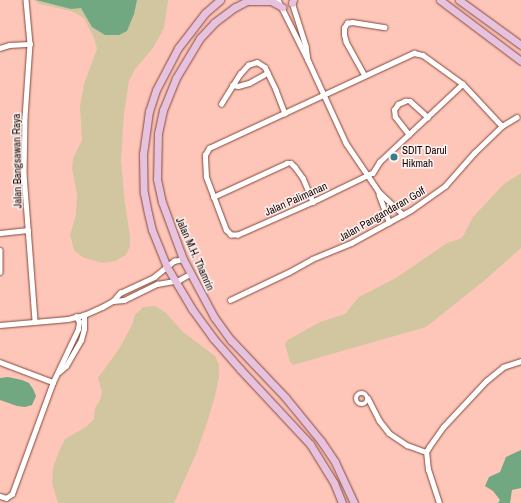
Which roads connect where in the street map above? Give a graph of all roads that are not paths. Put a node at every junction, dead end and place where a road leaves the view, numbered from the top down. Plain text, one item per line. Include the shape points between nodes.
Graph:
1 (26, 0) edge
2 (220, 0) edge
3 (248, 0) edge
4 (278, 0) edge
5 (440, 0) edge
6 (458, 0) edge
7 (292, 1) edge
8 (282, 7) junction
9 (385, 27) dead end
10 (30, 44) junction
11 (521, 45) edge
12 (0, 48) edge
13 (521, 61) edge
14 (309, 62) junction
15 (267, 73) junction
16 (364, 75) junction
17 (463, 84) junction
18 (232, 85) junction
19 (323, 95) junction
20 (221, 104) dead end
21 (285, 113) junction
22 (428, 117) junction
23 (517, 117) dead end
24 (502, 126) junction
25 (409, 135) junction
26 (367, 176) junction
27 (379, 192) junction
28 (213, 197) junction
29 (312, 202) junction
30 (403, 214) junction
31 (388, 222) junction
32 (28, 230) junction
33 (0, 233) edge
34 (0, 250) edge
35 (183, 259) junction
36 (167, 267) junction
37 (0, 272) edge
38 (190, 274) junction
39 (175, 281) junction
40 (230, 300) dead end
41 (113, 301) junction
42 (84, 315) junction
43 (76, 317) junction
44 (35, 322) junction
45 (0, 325) edge
46 (71, 343) junction
47 (76, 347) junction
48 (521, 361) edge
49 (0, 362) edge
50 (59, 372) junction
51 (53, 382) junction
52 (368, 398) dead end
53 (426, 452) junction
54 (0, 496) edge
55 (342, 503) edge
56 (354, 503) edge
57 (439, 503) edge

1 - 10 street, Jalan Bangsawan Raya
2 - 36 main road via 205,13 178,48 156,90 145,127 144,193 152,230
3 - 8 main road via 271,1
3 - 35 main road, Jalan M.H. Thamrin via 214,23 200,38 176,78 162,110 158,133 157,179 168,224
4 - 8 street
5 - 13 main road
6 - 11 main road
7 - 14 street
8 - 14 street
9 - 16 street via 352,22 347,23 344,28 346,42
10 - 12 street
10 - 32 street, Jalan Bangsawan Raya via 24,148
14 - 19 street
15 - 18 street via 249,83
15 - 18 street via 262,64 253,63
15 - 21 street
16 - 17 street via 416,53 423,55
16 - 19 street
17 - 22 street
17 - 24 street
18 - 20 street
19 - 21 street
19 - 26 street via 346,144
21 - 28 street via 208,148 205,169
22 - 25 street
22 - 25 street via 410,101 398,104 394,110 396,117
23 - 24 street, Jalan Pangandaran Golf
24 - 30 street, Jalan Pangandaran Golf via 445,186
25 - 26 street
26 - 27 street
26 - 29 street, Jalan Palimanan
27 - 30 street
27 - 31 street
28 - 29 street, Jalan Palimanan via 231,235 238,235
28 - 29 street via 292,163 299,172
30 - 31 street, Jalan Pangandaran Golf
31 - 40 street, Jalan Pangandaran Golf via 351,244 312,259
32 - 33 street
32 - 44 street, Jalan Bangsawan Raya
34 - 37 street
35 - 36 street via 174,261
35 - 38 main road, Jalan M.H. Thamrin
36 - 39 main road
36 - 41 street via 154,277 120,293
38 - 39 street
38 - 56 main road, Jalan M.H. Thamrin via 214,317 231,340 321,441
39 - 41 street via 157,284 124,300
39 - 55 main road via 213,338 310,444 334,483
41 - 42 street
42 - 43 street
42 - 47 street via 84,329
43 - 44 street
43 - 46 street via 79,322 78,329
44 - 45 street
46 - 47 street
46 - 50 street
47 - 50 street via 66,366
48 - 53 street via 503,367 486,381 443,427
49 - 51 street
50 - 51 street
51 - 54 street via 12,494 6,498
52 - 53 street via 389,433 407,445
53 - 57 street via 428,470

